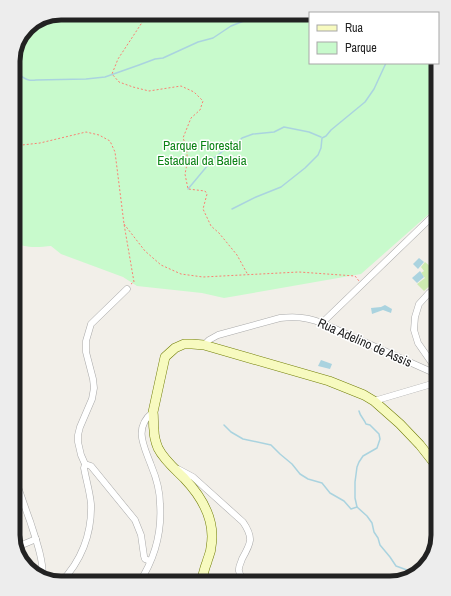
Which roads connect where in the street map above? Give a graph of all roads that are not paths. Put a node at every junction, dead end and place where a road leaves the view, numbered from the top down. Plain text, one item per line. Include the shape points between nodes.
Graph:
1 (431, 218) edge
2 (127, 289) road end
3 (431, 292) edge
4 (322, 323) junction
5 (204, 345) junction
6 (431, 362) edge
7 (431, 368) edge
8 (431, 385) edge
9 (374, 401) junction
10 (153, 412) junction
11 (431, 459) edge
12 (85, 464) junction
13 (171, 465) junction
14 (20, 494) edge
15 (36, 539) junction
16 (21, 545) edge
17 (150, 561) junction
18 (43, 572) edge
19 (66, 576) edge
20 (142, 576) edge
21 (204, 576) edge
22 (241, 576) edge

1 - 4 street
2 - 12 street via 91,324 86,341 94,388 78,435
3 - 6 street via 419,304 414,330 418,343
4 - 5 street, Rua Adelino de Assis via 289,316 218,335
4 - 7 street, Rua Adelino de Assis
5 - 9 street via 329,381
5 - 10 street via 184,344 165,357
8 - 9 street
9 - 11 street via 400,424
10 - 13 street via 154,432 159,449
10 - 17 street via 144,424 142,435 156,479 160,503 160,526
12 - 17 street via 92,466 135,520 141,535 145,559
12 - 19 street via 91,503 89,532 79,559
13 - 21 street via 195,491 211,522 211,548
13 - 22 street via 193,477 243,522 250,534 250,544 240,564
14 - 15 street
15 - 16 street
15 - 18 street
17 - 20 street

